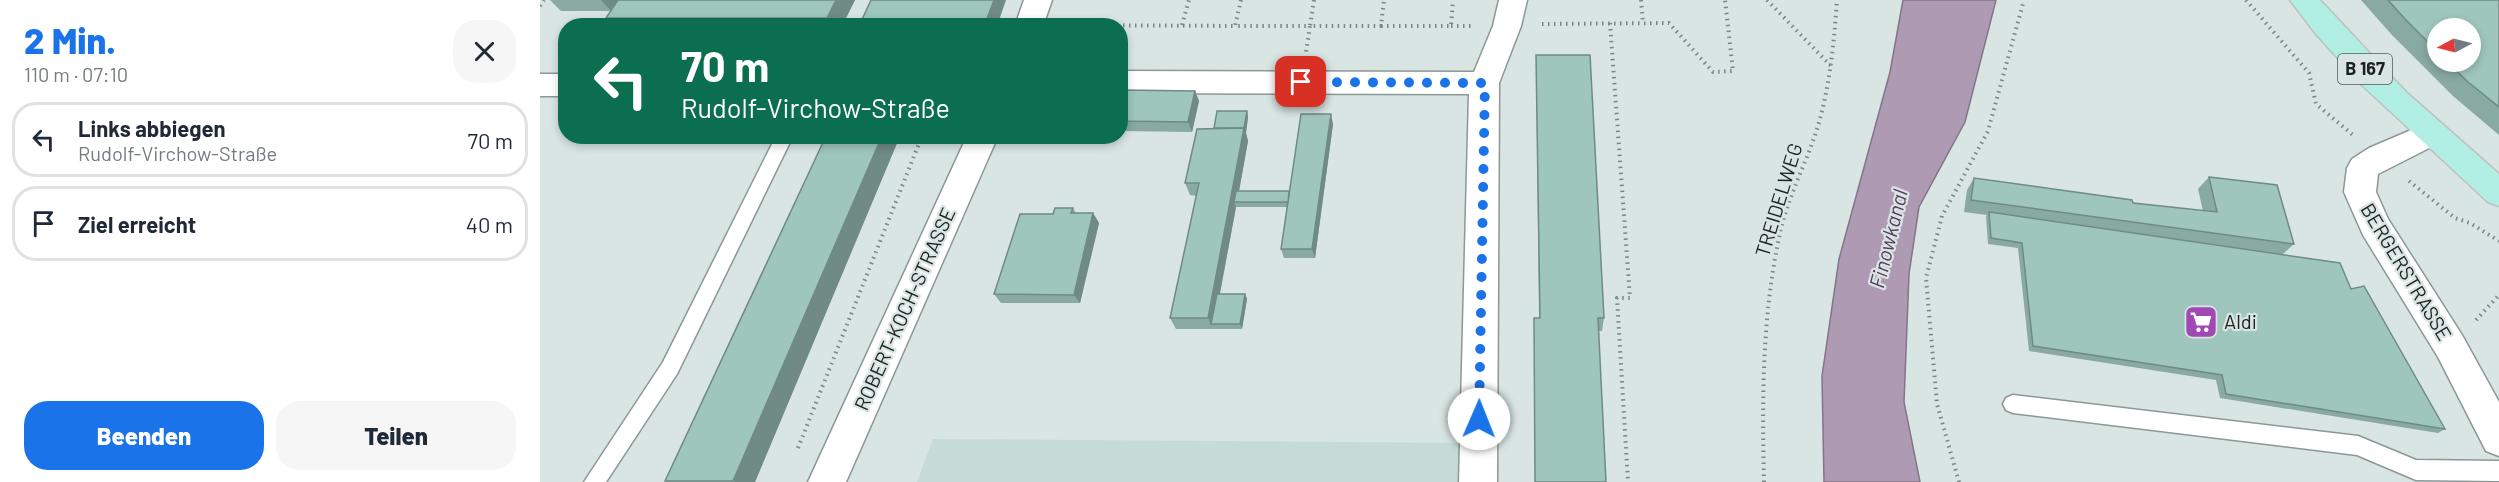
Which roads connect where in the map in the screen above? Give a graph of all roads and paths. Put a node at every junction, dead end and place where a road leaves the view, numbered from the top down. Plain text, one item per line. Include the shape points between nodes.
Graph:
1 (544, 0) edge
2 (1038, 0) edge
3 (1189, 0) edge
4 (1241, 0) edge
5 (1314, 0) edge
6 (1384, 0) edge
7 (1453, 0) edge
8 (1641, 0) edge
9 (1725, 0) edge
10 (1767, 0) edge
11 (1837, 0) edge
12 (2024, 0) edge
13 (2304, 0) edge
14 (540, 6) edge
15 (1510, 13) edge
16 (1032, 18) edge
17 (1643, 23) junction
18 (1610, 24) junction
19 (1128, 25) edge
20 (1182, 25) junction
21 (1235, 26) junction
22 (1310, 26) junction
23 (1381, 26) junction
24 (1832, 67) junction
25 (1128, 82) edge
26 (1301, 82) junction
27 (1485, 83) junction
28 (540, 85) edge
29 (558, 86) edge
30 (2430, 134) junction
31 (781, 144) edge
32 (919, 144) edge
33 (979, 144) edge
34 (2499, 193) edge
35 (2013, 404) dead end
36 (2499, 439) edge
37 (794, 460) dead end
38 (2499, 471) edge
39 (594, 482) edge
40 (827, 482) edge
41 (1479, 482) edge
42 (1628, 482) edge
43 (1764, 482) edge
44 (1959, 482) edge

1 - 14 path
2 - 16 street
3 - 20 path
4 - 21 path
5 - 22 path
6 - 23 path
7 - 23 path via 1452,26
8 - 17 path
9 - 17 path via 1733,71 1713,72 1668,23
10 - 24 path
11 - 24 path, TREIDELWEG
12 - 44 path via 1988,130 1942,216 1926,278 1937,404
13 - 30 main road, B 167 via 2360,65
15 - 18 path
15 - 27 street
17 - 18 path
18 - 42 path via 1630,298 1617,298
19 - 20 path
20 - 21 path
21 - 22 path
22 - 23 path
22 - 26 path
24 - 43 path, TREIDELWEG via 1818,126 1780,230 1766,306 1761,414
25 - 26 street
26 - 27 street
27 - 41 street
28 - 29 street
30 - 34 main road, B 167
30 - 36 street, BERGERSTRASSE via 2363,168 2360,192 2375,226 2450,346
31 - 39 lane via 670,368
32 - 37 path
33 - 40 street, ROBERT-KOCH-STRASSE
35 - 38 lane via 2358,446 2416,470

